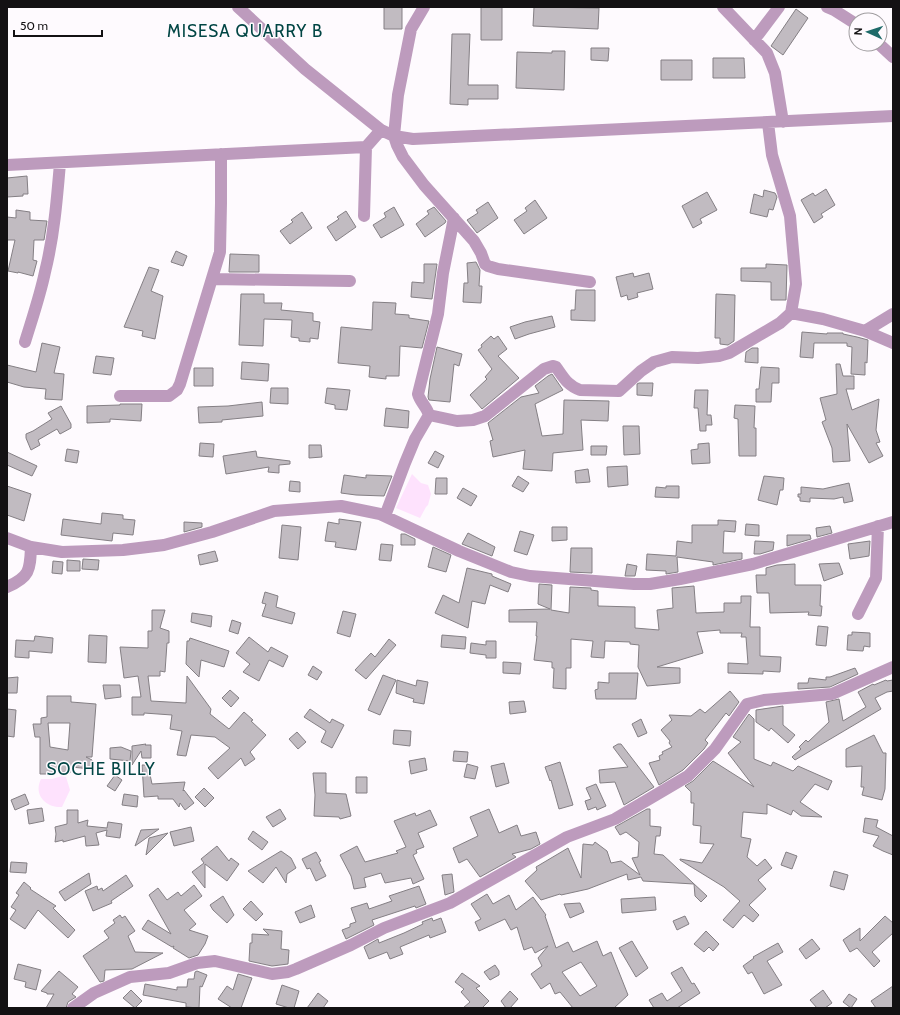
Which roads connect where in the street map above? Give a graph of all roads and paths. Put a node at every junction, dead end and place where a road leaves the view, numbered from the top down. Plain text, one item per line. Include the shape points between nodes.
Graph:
1 (238, 7) edge
2 (424, 7) edge
3 (723, 7) edge
4 (779, 7) edge
5 (827, 7) edge
6 (848, 19) edge
7 (754, 40) junction
8 (893, 116) edge
9 (783, 122) junction
10 (768, 123) junction
11 (381, 130) junction
12 (394, 136) junction
13 (366, 147) junction
14 (221, 154) junction
15 (60, 163) junction
16 (7, 165) edge
17 (364, 216) dead end
18 (454, 218) junction
19 (212, 279) junction
20 (350, 281) dead end
21 (590, 282) dead end
22 (791, 313) junction
23 (893, 314) edge
24 (865, 331) junction
25 (25, 342) dead end
26 (893, 343) edge
27 (120, 396) dead end
28 (429, 415) junction
29 (385, 516) junction
30 (893, 522) edge
31 (878, 526) junction
32 (7, 538) edge
33 (31, 547) junction
34 (7, 587) edge
35 (858, 614) dead end
36 (893, 667) edge
37 (73, 1008) edge

1 - 11 street via 305,69
2 - 12 street via 411,29 397,102
3 - 7 street
4 - 7 street
5 - 6 street
7 - 9 street via 767,53 773,65
8 - 9 street
9 - 10 street
10 - 12 street via 431,139
10 - 22 street via 772,155 790,216 796,284
11 - 12 street
11 - 13 street
12 - 18 street via 403,157
13 - 14 street
13 - 17 street
14 - 15 street
14 - 19 street via 220,252
15 - 16 street
15 - 25 street via 56,209 46,270
18 - 21 street via 474,241 488,266 498,270
18 - 28 street via 438,314 418,394
19 - 20 street
19 - 27 street via 177,390 169,396
22 - 24 street
22 - 28 street via 780,323 729,353 698,358 672,357 654,362 619,391 580,390 569,386 553,366 544,368 485,416 457,422
23 - 24 street
24 - 26 street
28 - 29 street via 415,439
29 - 31 street via 459,551 515,573 634,584 680,579 753,564
29 - 33 street via 341,506 299,509 263,514 164,545 90,552 62,552
30 - 31 street
31 - 35 street via 876,578
32 - 33 street
33 - 34 street via 27,573 19,582
36 - 37 street via 832,694 747,704 714,749 688,776 650,799 615,819 561,840 450,902 384,928 351,946 296,969 272,974 215,961 197,962 169,973 130,976 94,993

